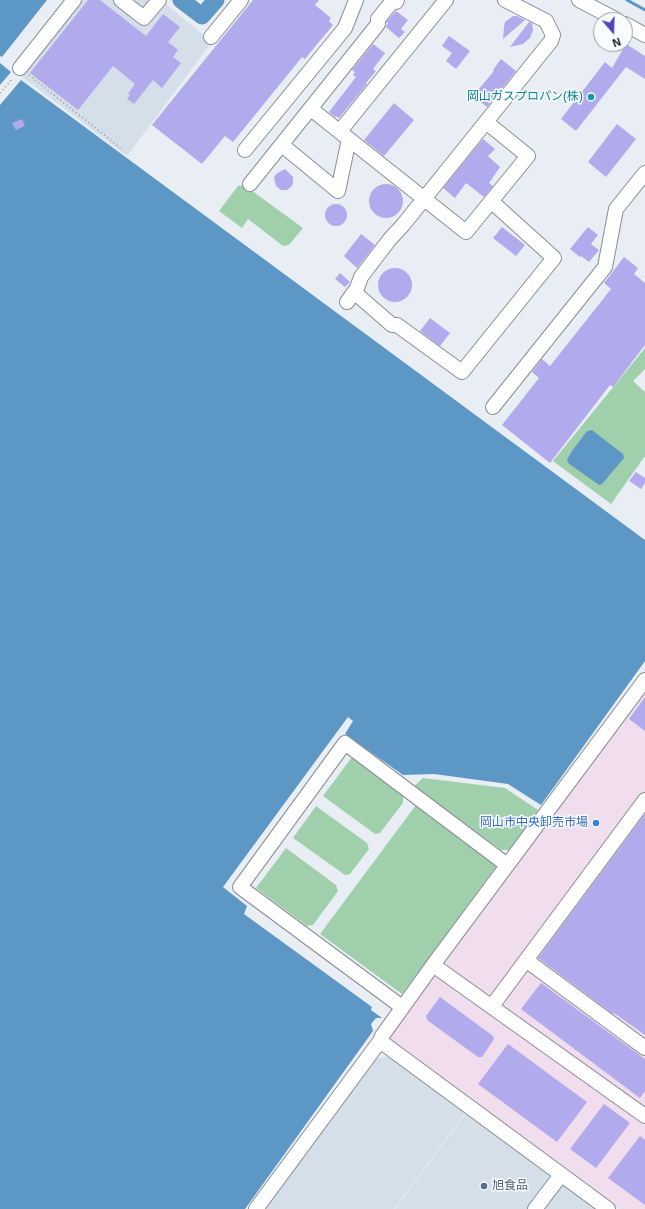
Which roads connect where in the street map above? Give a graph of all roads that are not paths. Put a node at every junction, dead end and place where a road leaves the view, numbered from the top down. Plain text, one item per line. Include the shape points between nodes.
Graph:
1 (74, 0) edge
2 (121, 0) edge
3 (159, 0) edge
4 (241, 0) edge
5 (356, 0) edge
6 (398, 0) edge
7 (446, 0) edge
8 (506, 0) edge
9 (579, 0) edge
10 (602, 12) edge
11 (633, 28) edge
12 (645, 35) edge
13 (211, 37) dead end
14 (20, 68) road end
15 (311, 109) junction
16 (486, 122) junction
17 (345, 135) junction
18 (282, 145) junction
19 (245, 150) dead end
20 (645, 173) edge
21 (250, 184) dead end
22 (424, 199) junction
23 (491, 201) junction
24 (493, 407) dead end
25 (645, 680) edge
26 (645, 800) edge
27 (507, 864) junction
28 (526, 960) junction
29 (433, 964) junction
30 (492, 1006) junction
31 (402, 1007) junction
32 (380, 1041) junction
33 (645, 1048) edge
34 (645, 1116) edge
35 (561, 1175) junction
36 (256, 1209) edge
37 (535, 1209) edge
38 (608, 1209) edge

1 - 14 street
2 - 3 street via 144,18
4 - 13 street
5 - 19 street via 345,28
6 - 15 street via 391,3 378,19 378,24
7 - 17 street
8 - 16 street via 546,21 553,35 551,41
9 - 10 street
11 - 12 street
15 - 17 street
15 - 18 street
16 - 22 street
16 - 23 street via 528,156
17 - 18 street via 338,191
17 - 22 street
18 - 21 street
20 - 24 street via 616,209 605,267
22 - 23 street via 466,232
22 - 23 street via 361,277 351,297 462,372 554,258
25 - 27 street
26 - 28 street
27 - 29 street
27 - 31 street via 345,743 240,887
28 - 30 street
28 - 33 street
29 - 30 street
29 - 31 street
30 - 34 street
31 - 32 street
32 - 35 street
32 - 36 street
35 - 37 street
35 - 38 street

